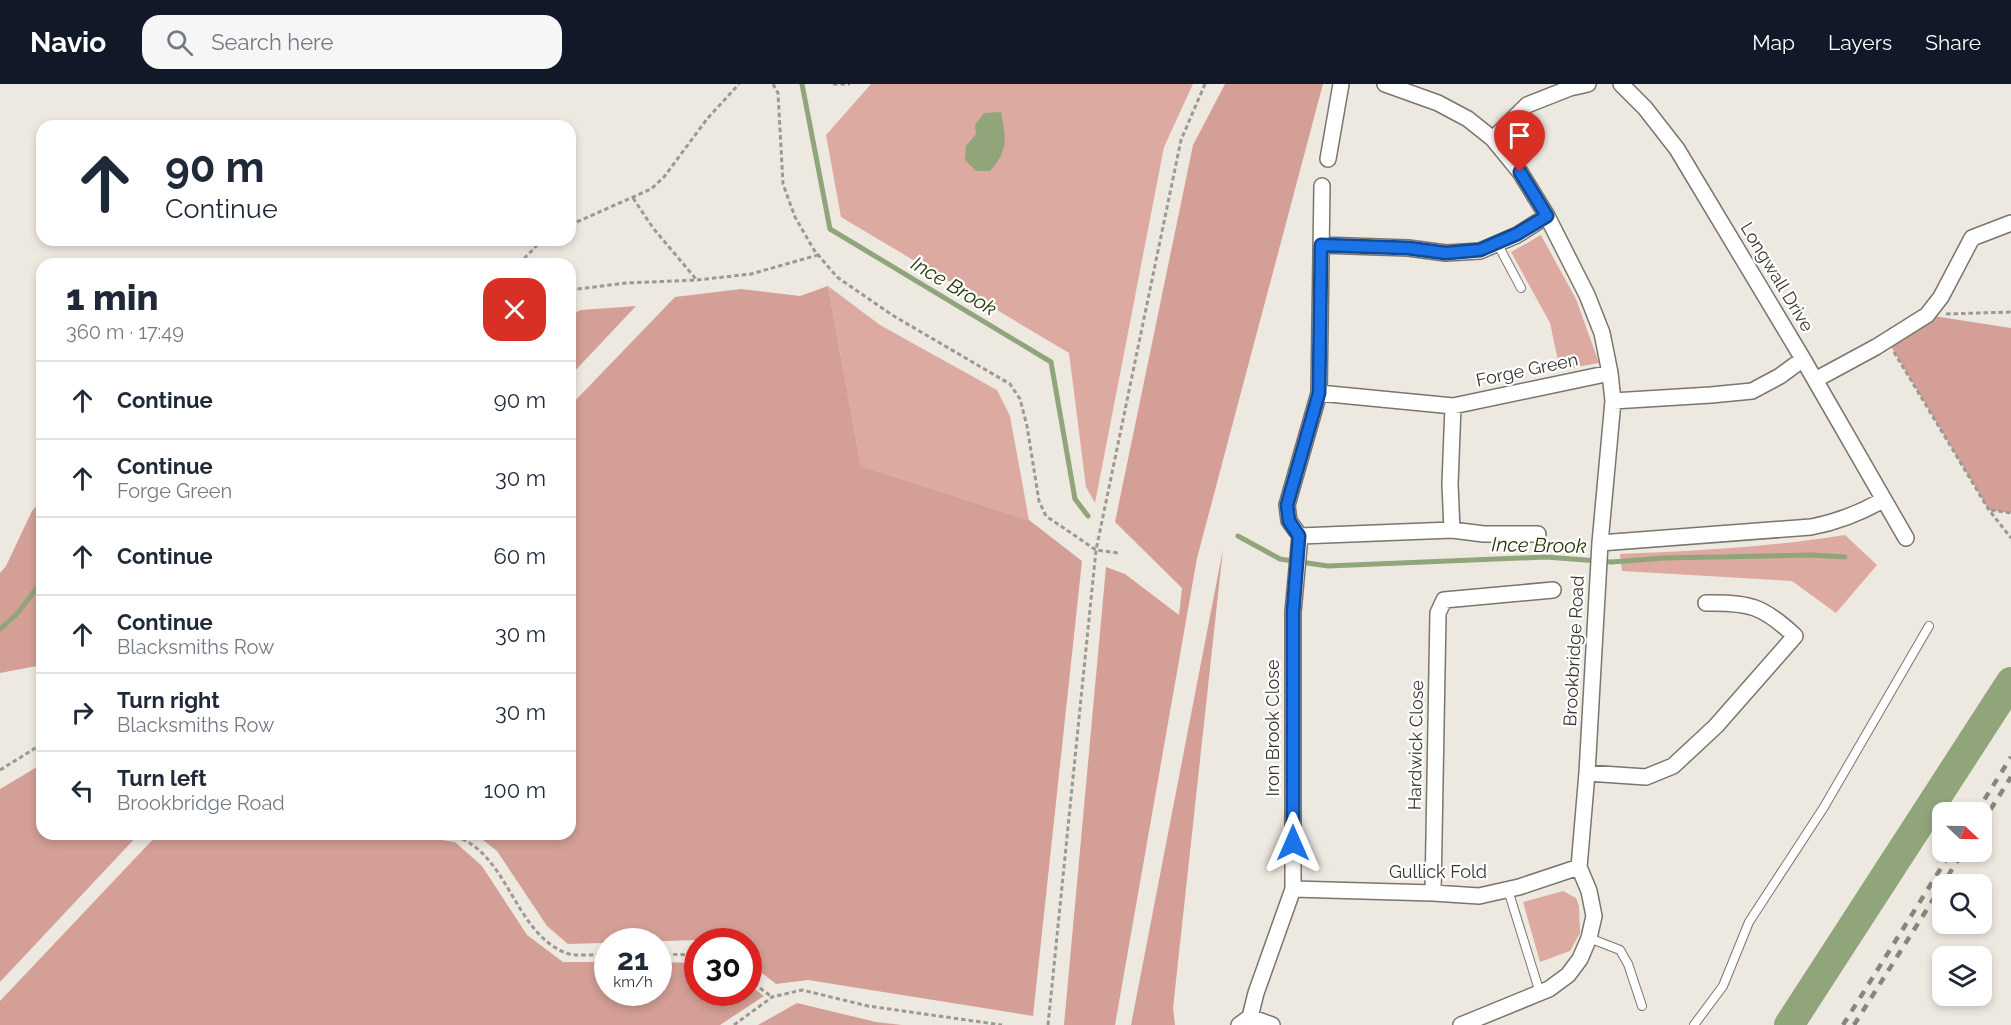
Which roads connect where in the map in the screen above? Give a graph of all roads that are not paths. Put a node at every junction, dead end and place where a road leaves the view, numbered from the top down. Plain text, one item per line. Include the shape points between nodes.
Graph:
1 (1341, 84) edge
2 (1385, 84) edge
3 (1588, 84) edge
4 (1622, 84) edge
5 (1493, 139) junction
6 (1328, 159) dead end
7 (1322, 186) dead end
8 (1547, 216) junction
9 (2011, 223) edge
10 (1497, 243) junction
11 (1321, 245) junction
12 (1521, 288) dead end
13 (1803, 358) junction
14 (1610, 373) junction
15 (1815, 380) junction
16 (1319, 393) junction
17 (1613, 400) junction
18 (1452, 406) junction
19 (1883, 500) junction
20 (1452, 530) junction
21 (1538, 534) dead end
22 (1906, 538) dead end
23 (1299, 539) junction
24 (1600, 547) junction
25 (1553, 590) dead end
26 (1706, 603) dead end
27 (1929, 626) dead end
28 (1587, 773) junction
29 (1579, 867) junction
30 (1293, 889) junction
31 (1508, 890) junction
32 (1433, 893) junction
33 (1589, 938) junction
34 (1540, 993) junction
35 (1642, 1006) dead end
36 (1245, 1021) edge
37 (1272, 1025) edge
38 (1461, 1025) edge
39 (1694, 1025) edge

1 - 6 street
2 - 5 street, Brookbridge Road via 1438,103
3 - 5 street via 1527,105
4 - 13 street, Longwall Drive via 1677,148
5 - 8 street, Brookbridge Road via 1520,172
7 - 11 street
8 - 10 street
8 - 14 street, Brookbridge Road via 1587,295 1602,333
9 - 15 street via 1972,238 1941,297 1926,315
10 - 11 street via 1480,250 1446,253
10 - 12 lane
11 - 16 street
13 - 15 street, Longwall Drive
13 - 17 street via 1752,391
14 - 17 street, Brookbridge Road
14 - 18 street, Forge Green
15 - 19 street, Longwall Drive
16 - 18 street, Forge Green
16 - 23 street via 1287,505 1289,521
17 - 24 street, Brookbridge Road
18 - 20 street
19 - 22 street, Longwall Drive
19 - 24 street via 1860,513 1811,527
20 - 21 street
20 - 23 street
23 - 30 street, Iron Brook Close via 1293,612
24 - 28 street, Brookbridge Road
25 - 32 street, Hardwick Close via 1444,600 1438,613
26 - 28 street via 1737,602 1759,608 1795,636 1716,726 1674,766 1646,777
27 - 39 lane via 1824,807 1749,922 1723,986
28 - 29 street, Brookbridge Road
29 - 31 street, Gullick Fold
29 - 33 street, Brookbridge Road via 1594,916
30 - 32 street, Gullick Fold
30 - 36 street, Iron Brook Close
31 - 32 street, Gullick Fold via 1479,896
31 - 34 lane
33 - 34 street, Brookbridge Road via 1568,975
33 - 35 lane via 1620,950
34 - 38 street, Brookbridge Road
36 - 37 street

